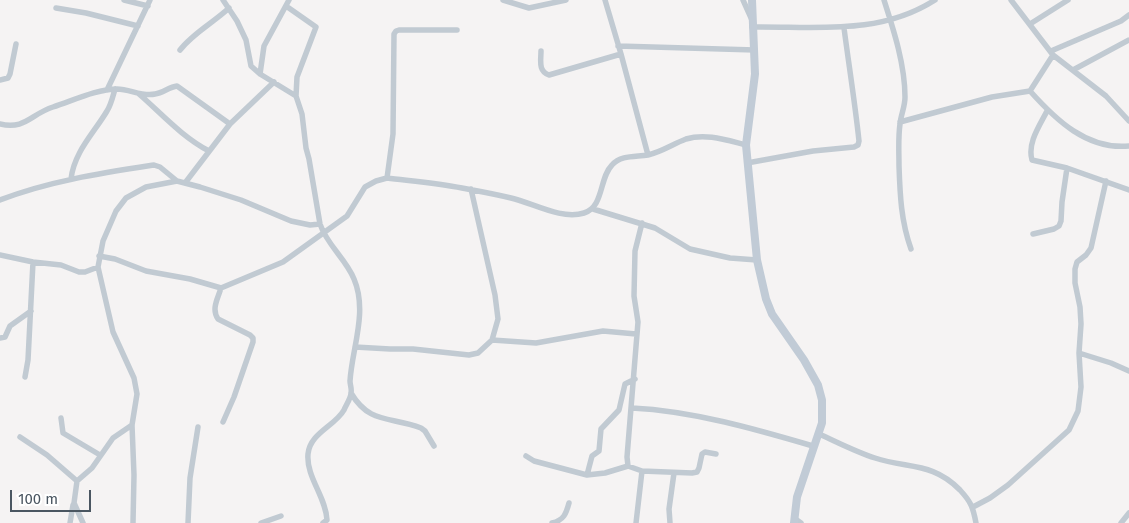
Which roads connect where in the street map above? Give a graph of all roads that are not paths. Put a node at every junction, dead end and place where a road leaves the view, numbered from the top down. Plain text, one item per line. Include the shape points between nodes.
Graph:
1 (124, 0) edge
2 (223, 0) edge
3 (289, 0) edge
4 (503, 0) edge
5 (566, 0) edge
6 (604, 0) edge
7 (743, 0) edge
8 (752, 0) edge
9 (884, 0) edge
10 (922, 0) edge
11 (936, 0) edge
12 (1011, 0) edge
13 (1068, 0) edge
14 (149, 3) edge
15 (521, 3) edge
16 (286, 6) junction
17 (926, 6) junction
18 (56, 8) dead end
19 (229, 8) junction
20 (1129, 15) edge
21 (890, 19) junction
22 (752, 24) junction
23 (1030, 24) junction
24 (138, 26) junction
25 (844, 28) junction
26 (457, 30) dead end
27 (1129, 40) edge
28 (16, 44) dead end
29 (618, 46) junction
30 (180, 50) dead end
31 (756, 50) junction
32 (540, 51) dead end
33 (1052, 53) junction
34 (621, 54) junction
35 (1073, 70) junction
36 (260, 74) junction
37 (0, 80) edge
38 (274, 82) junction
39 (115, 89) junction
40 (108, 90) junction
41 (1030, 91) junction
42 (139, 94) junction
43 (296, 96) junction
44 (1047, 111) junction
45 (1129, 119) edge
46 (900, 122) junction
47 (0, 124) edge
48 (230, 124) junction
49 (746, 145) junction
50 (1129, 146) edge
51 (209, 151) junction
52 (648, 155) junction
53 (747, 163) junction
54 (1068, 168) junction
55 (387, 178) junction
56 (71, 179) junction
57 (176, 181) junction
58 (1106, 181) junction
59 (185, 183) junction
60 (470, 190) junction
61 (1129, 190) edge
62 (0, 200) edge
63 (592, 209) junction
64 (642, 223) junction
65 (320, 224) junction
66 (323, 234) junction
67 (1033, 234) dead end
68 (911, 249) dead end
69 (0, 255) edge
70 (100, 256) junction
71 (757, 260) junction
72 (32, 262) junction
73 (98, 268) junction
74 (221, 288) junction
75 (31, 312) junction
76 (636, 334) junction
77 (0, 338) edge
78 (492, 340) junction
79 (355, 347) junction
80 (1078, 353) junction
81 (1129, 371) edge
82 (24, 377) dead end
83 (635, 379) junction
84 (351, 393) junction
85 (632, 408) junction
86 (60, 418) dead end
87 (223, 422) dead end
88 (132, 425) junction
89 (198, 427) dead end
90 (819, 434) junction
91 (20, 437) dead end
92 (434, 446) dead end
93 (813, 446) junction
94 (716, 454) dead end
95 (100, 455) junction
96 (526, 456) dead end
97 (628, 466) junction
98 (642, 471) junction
99 (674, 473) junction
100 (587, 475) junction
101 (77, 482) junction
102 (74, 503) junction
103 (569, 503) dead end
104 (973, 507) junction
105 (1129, 513) edge
106 (281, 516) dead end
107 (796, 521) edge
108 (70, 523) edge
109 (83, 523) edge
110 (133, 523) edge
111 (188, 523) edge
112 (261, 523) edge
113 (323, 523) edge
114 (552, 523) edge
115 (636, 523) edge
116 (670, 523) edge
117 (976, 523) edge
118 (1121, 523) edge

1 - 14 street
2 - 19 street
3 - 16 street
4 - 15 street
5 - 15 street via 532,8
6 - 29 street
7 - 22 street
8 - 22 street
9 - 21 street
10 - 17 street
11 - 17 street
12 - 23 street
13 - 23 street
14 - 24 street
16 - 36 street via 264,46
16 - 43 street via 316,27 297,78
17 - 21 street
18 - 24 street
19 - 30 street via 192,36
19 - 36 street via 246,40 251,66
20 - 33 street
21 - 25 street
21 - 46 street via 902,65 904,108
22 - 25 street
22 - 31 street
23 - 33 street
24 - 40 street
25 - 53 street via 855,98 858,145
26 - 55 street via 399,30 394,34 392,134
27 - 35 street
28 - 37 street via 10,74
29 - 31 street
29 - 34 street
31 - 49 street
32 - 34 street via 541,70 549,75
33 - 35 street
33 - 41 street
34 - 52 street
35 - 45 street
36 - 38 street
38 - 43 street
38 - 48 street
39 - 40 street
39 - 42 street
39 - 56 street via 108,110 74,164
40 - 47 street via 46,109 20,125
41 - 44 street
41 - 46 street via 992,97
42 - 48 street via 156,94 177,86
42 - 51 street via 198,146
43 - 65 street via 302,114
44 - 50 street via 1083,138
44 - 54 street via 1036,133 1032,160
46 - 68 street via 899,192
48 - 51 street
49 - 52 street via 699,137
49 - 53 street
51 - 59 street
52 - 63 street via 621,159 612,165
53 - 71 street
54 - 58 street
54 - 67 street via 1059,226
55 - 60 street
55 - 66 street via 366,187 347,216
56 - 57 street via 154,165
56 - 62 street
57 - 59 street
57 - 70 street via 146,186 126,198 108,226
58 - 61 street
58 - 80 street via 1091,248 1077,262 1075,269 1074,283 1081,324
59 - 65 street via 291,220
60 - 63 street via 564,213 583,213
60 - 78 street via 495,295 498,318
63 - 64 street
64 - 71 street via 690,248 730,258
64 - 76 street via 635,251
65 - 66 street
66 - 74 street via 283,262
66 - 79 street via 355,280 359,309
69 - 72 street
70 - 73 street
70 - 74 street via 146,271
71 - 90 street via 772,314 821,391 823,414
72 - 73 street via 61,265 79,272
72 - 75 street
73 - 88 street via 113,332 134,378 137,400
74 - 87 street via 215,314 218,319 250,335 253,342
75 - 77 street via 10,326
75 - 82 street
76 - 78 street via 603,331 536,343
76 - 83 street
78 - 79 street via 469,355
79 - 84 street
80 - 81 street
80 - 104 street via 1081,387 1078,411 1069,430 1008,485
83 - 85 street
83 - 100 street via 625,384 619,410 601,429 599,451 592,456
84 - 92 street via 365,411 421,428
84 - 113 street via 343,412 318,435 308,452 310,467 326,510
85 - 93 street via 671,411
85 - 97 street
86 - 95 street via 63,433
88 - 95 street via 114,438
88 - 110 street
89 - 111 street via 189,488
90 - 93 street
90 - 104 street via 877,459 941,474
91 - 101 street via 47,455
93 - 107 street via 797,497
94 - 99 street via 702,454 697,472
95 - 101 street
96 - 100 street
97 - 98 street
97 - 100 street
98 - 99 street
98 - 115 street
99 - 116 street via 668,509
101 - 102 street
102 - 108 street
102 - 109 street
103 - 114 street via 565,516
104 - 117 street
105 - 118 street
106 - 112 street

